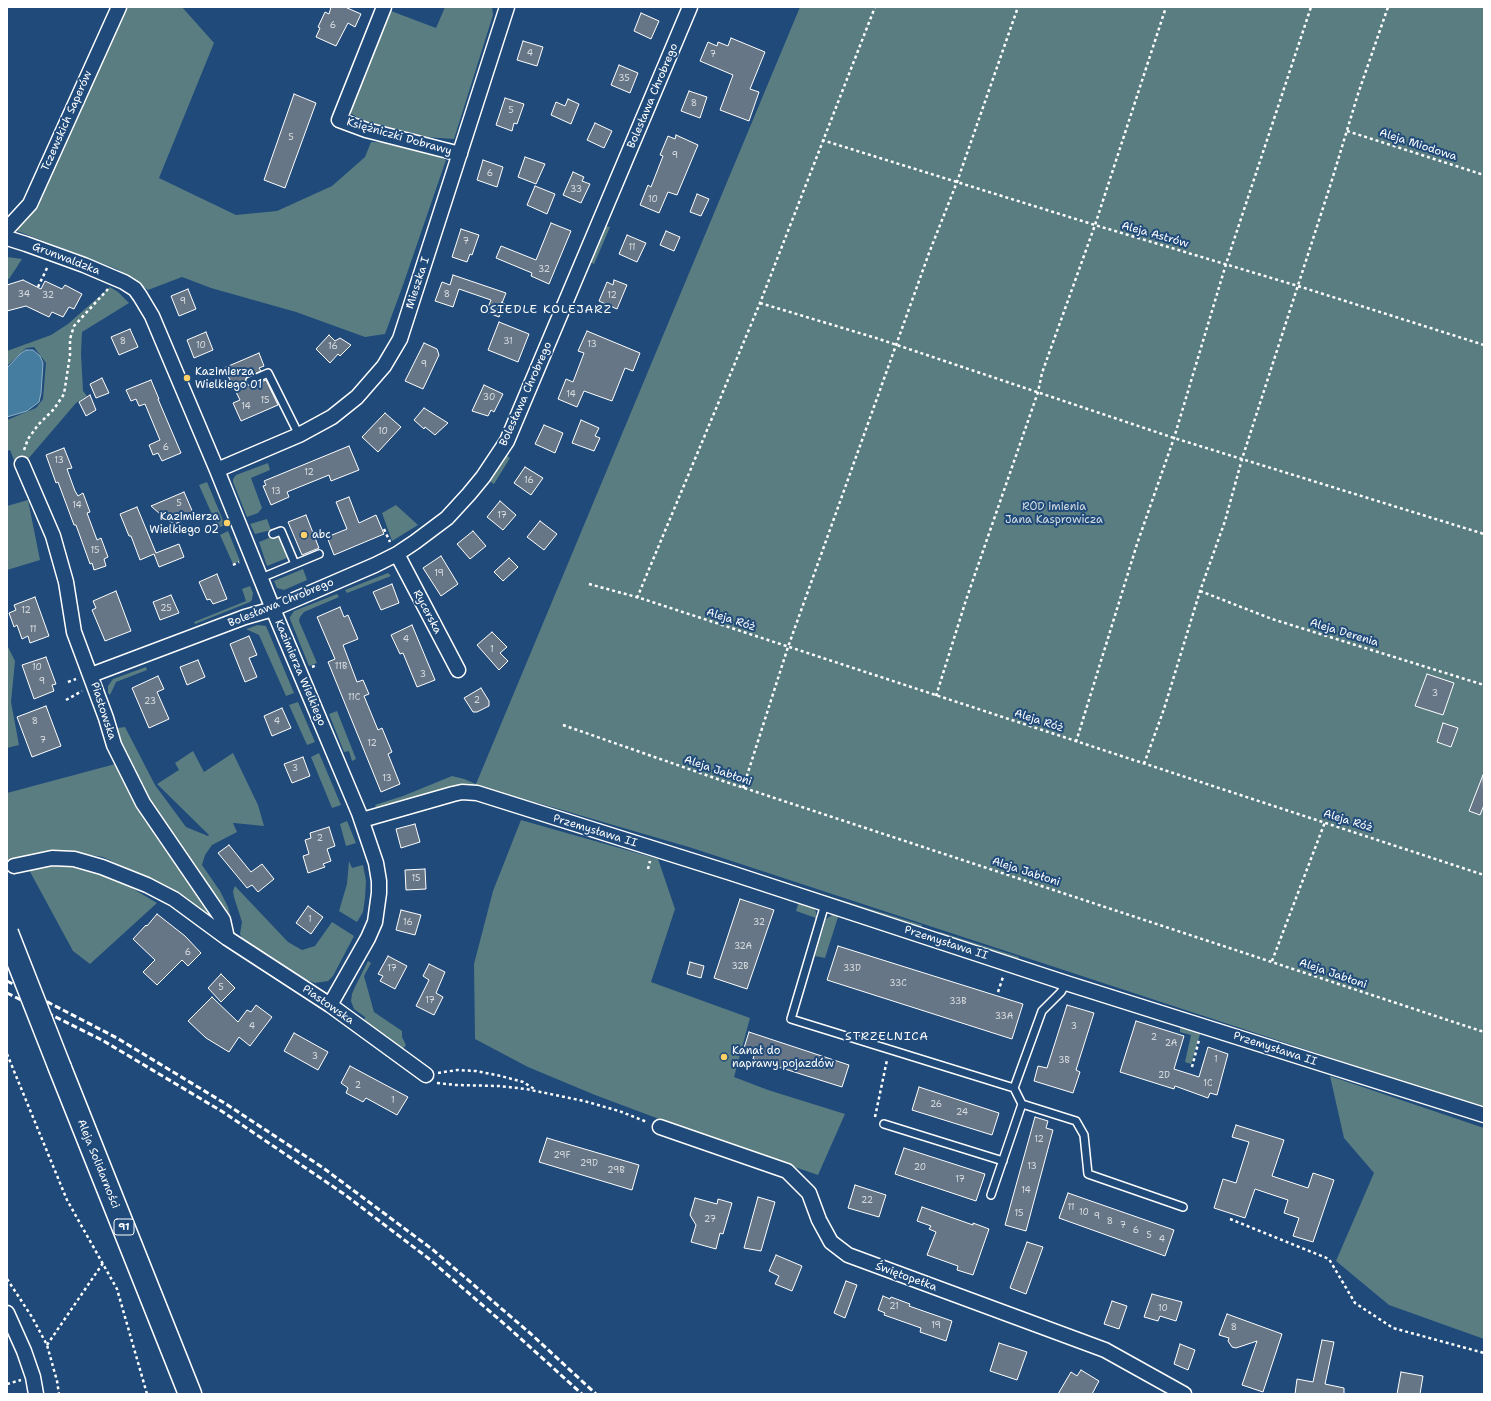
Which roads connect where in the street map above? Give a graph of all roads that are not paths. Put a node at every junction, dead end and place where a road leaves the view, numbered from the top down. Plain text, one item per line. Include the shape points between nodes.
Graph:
1 (118, 7) edge
2 (384, 7) edge
3 (507, 7) edge
4 (690, 7) edge
5 (460, 154) junction
6 (7, 229) edge
7 (7, 238) edge
8 (124, 282) joint
9 (250, 381) dead end
10 (299, 435) junction
11 (22, 464) road end
12 (217, 470) junction
13 (273, 534) dead end
14 (394, 550) junction
15 (320, 554) dead end
16 (295, 564) junction
17 (261, 578) junction
18 (273, 609) junction
19 (458, 670) dead end
20 (91, 675) junction
21 (362, 820) junction
22 (14, 866) dead end
23 (825, 904) junction
24 (7, 933) edge
25 (227, 938) junction
26 (1066, 983) junction
27 (330, 1005) junction
28 (426, 1075) road end
29 (1014, 1088) junction
30 (1022, 1104) junction
31 (1484, 1115) edge
32 (884, 1124) road end
33 (660, 1127) road end
34 (1003, 1161) junction
35 (991, 1195) dead end
36 (1183, 1207) dead end
37 (7, 1313) edge
38 (36, 1394) edge
39 (190, 1394) edge
40 (1184, 1394) edge

1 - 6 street, Tczewskich Saperów via 30,204
2 - 5 street, Księżniczki Dobrawy via 339,120 366,130
3 - 5 street, Mieszka I
4 - 14 street, Bolesława Chrobrego via 507,441 483,477 447,518
5 - 10 street, Mieszka I via 400,339 384,366 357,397 332,417
7 - 8 street, Grunwaldzka
8 - 12 street, Kazimierza Wielkiego via 135,289 152,316
9 - 10 lane via 268,373
10 - 12 street, Mieszka I
11 - 20 street, Piastowska via 53,536 66,582 74,632
12 - 17 street, Kazimierza Wielkiego
13 - 16 lane via 281,531
14 - 18 street, Bolesława Chrobrego
14 - 19 street, Rycerska
15 - 16 lane
16 - 17 lane
17 - 18 street, Kazimierza Wielkiego
18 - 20 street, Bolesława Chrobrego via 245,617
18 - 21 street, Kazimierza Wielkiego
20 - 25 street, Piastowska via 114,745 143,803 223,920
21 - 23 street, Przemysława II via 453,794 476,793
21 - 27 street, Kazimierza Wielkiego via 379,881 375,922
22 - 25 street, Piastowska via 52,858 74,859 102,867 174,899
23 - 26 street, Przemysława II
23 - 29 lane via 791,1020
24 - 39 main road, Aleja Solidarności / 91, bridge
25 - 27 street, Piastowska
26 - 29 lane via 1061,992 1042,1011
26 - 31 street, Przemysława II
27 - 28 street, Piastowska
29 - 30 lane
30 - 34 lane
30 - 36 lane via 1076,1121 1084,1135 1088,1174
32 - 34 lane
33 - 40 street, Świętopełka via 787,1171 809,1193 831,1242 848,1255 1106,1350
34 - 35 lane
37 - 38 street via 24,1351

